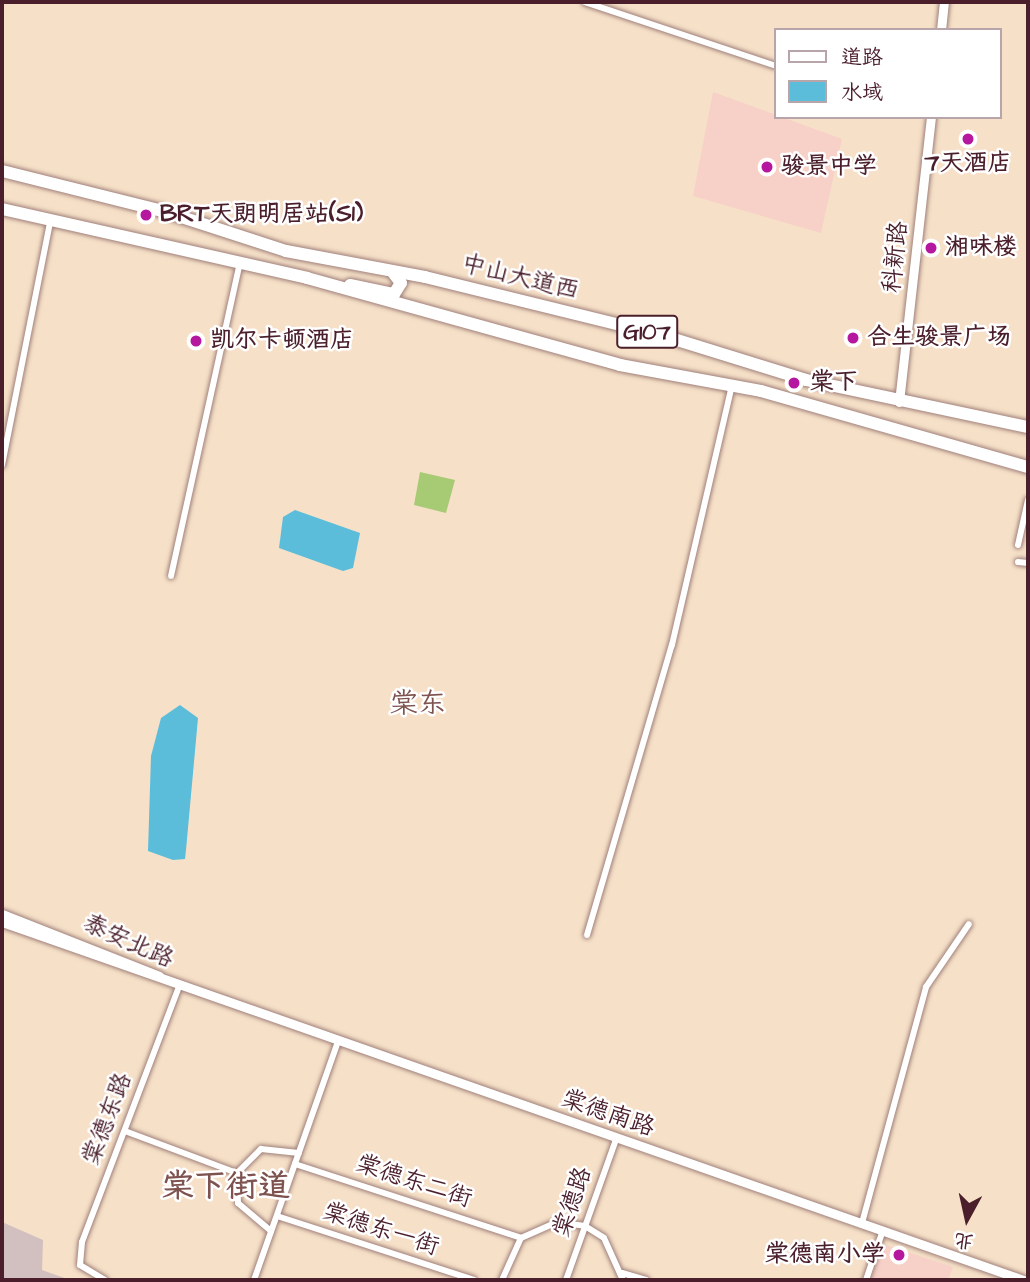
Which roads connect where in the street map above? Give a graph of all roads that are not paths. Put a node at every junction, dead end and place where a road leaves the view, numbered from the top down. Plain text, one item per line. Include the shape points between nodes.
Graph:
1 (585, 2) edge
2 (944, 2) edge
3 (941, 28) edge
4 (774, 65) edge
5 (931, 119) edge
6 (2, 171) edge
7 (2, 209) edge
8 (50, 222) junction
9 (240, 262) junction
10 (392, 271) junction
11 (329, 284) junction
12 (732, 385) junction
13 (899, 402) junction
14 (1028, 427) edge
15 (2, 465) edge
16 (1028, 467) edge
17 (1028, 500) edge
18 (1018, 545) dead end
19 (1018, 562) dead end
20 (1028, 563) edge
21 (171, 576) dead end
22 (2, 914) edge
23 (2, 922) edge
24 (969, 924) dead end
25 (587, 935) dead end
26 (179, 987) junction
27 (338, 1042) junction
28 (125, 1131) junction
29 (617, 1137) junction
30 (299, 1153) junction
31 (295, 1164) junction
32 (237, 1172) junction
33 (277, 1216) junction
34 (862, 1223) junction
35 (585, 1226) junction
36 (883, 1230) junction
37 (271, 1231) junction
38 (521, 1238) junction
39 (623, 1277) edge
40 (105, 1280) edge
41 (254, 1280) edge
42 (474, 1280) edge
43 (502, 1280) edge
44 (566, 1280) edge
45 (646, 1280) edge
46 (866, 1280) edge
47 (1024, 1280) edge

1 - 4 street
2 - 3 street
5 - 13 street, 科新路
6 - 10 highway, 中山大道西 / G107 via 163,211 286,251
7 - 8 highway, G107
8 - 9 highway, G107
8 - 15 street
9 - 11 highway, G107
9 - 21 street
10 - 11 highway via 401,283 394,294
10 - 13 highway, 中山大道西 / G107 via 653,333 765,370
11 - 12 highway, G107 via 537,344
12 - 16 highway, G107
12 - 25 street via 672,645
13 - 14 highway, 中山大道西 / G107
17 - 18 street
19 - 20 street
22 - 26 street, 泰安北路 via 99,948
23 - 26 street, 泰安北路
24 - 34 street via 926,988
26 - 27 street, 棠德南路
26 - 28 street, 棠德东路
27 - 29 street, 棠德南路
27 - 30 street
28 - 32 street
28 - 40 street, 棠德东路 via 84,1236 80,1265
29 - 34 street, 棠德南路
29 - 35 street, 棠德路
30 - 31 street
30 - 32 street via 275,1146 261,1150
31 - 33 street
31 - 38 street, 棠德东二街
32 - 37 street via 238,1203
33 - 37 street
33 - 42 street, 棠德东一街
34 - 36 street, 棠德南路
35 - 38 street via 547,1223
35 - 39 street via 611,1245
35 - 44 street, 棠德路
36 - 46 street
36 - 47 street, 棠德南路
37 - 41 street
38 - 43 street
39 - 45 street

